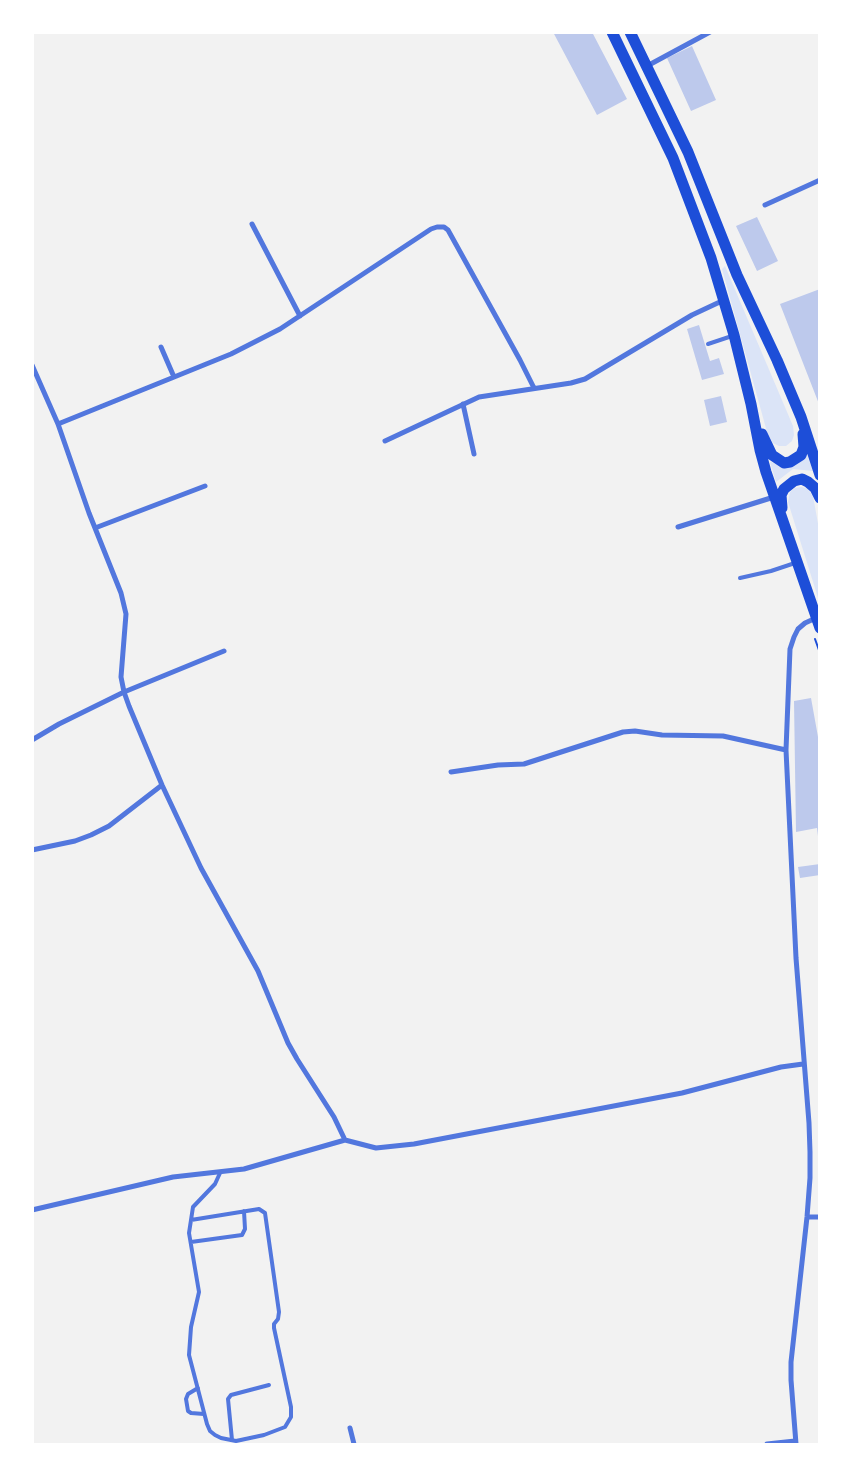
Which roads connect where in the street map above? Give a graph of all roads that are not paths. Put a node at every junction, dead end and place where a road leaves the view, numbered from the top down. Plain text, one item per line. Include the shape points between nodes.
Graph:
1 (612, 32) edge
2 (630, 32) edge
3 (710, 32) edge
4 (647, 66) junction
5 (820, 180) edge
6 (765, 205) dead end
7 (252, 224) dead end
8 (724, 300) junction
9 (300, 316) junction
10 (734, 335) junction
11 (708, 344) dead end
12 (161, 347) dead end
13 (32, 365) edge
14 (174, 377) junction
15 (534, 388) junction
16 (463, 404) junction
17 (751, 404) junction
18 (801, 417) junction
19 (58, 424) junction
20 (385, 441) dead end
21 (474, 454) dead end
22 (820, 474) edge
23 (205, 486) dead end
24 (818, 491) edge
25 (774, 497) junction
26 (678, 527) dead end
27 (95, 528) junction
28 (787, 534) junction
29 (797, 562) junction
30 (740, 578) dead end
31 (818, 623) edge
32 (224, 651) dead end
33 (124, 692) junction
34 (32, 740) edge
35 (786, 750) junction
36 (451, 772) dead end
37 (162, 785) junction
38 (32, 850) edge
39 (803, 1064) junction
40 (345, 1140) junction
41 (220, 1173) junction
42 (32, 1210) edge
43 (244, 1211) junction
44 (807, 1216) junction
45 (820, 1217) edge
46 (191, 1220) junction
47 (191, 1242) junction
48 (269, 1385) dead end
49 (198, 1388) junction
50 (204, 1414) junction
51 (350, 1428) dead end
52 (232, 1440) junction
53 (796, 1443) edge
54 (354, 1444) edge
55 (767, 1444) edge

1 - 8 main road via 674,158
2 - 4 main road
3 - 4 street
4 - 18 main road via 688,152 737,275
5 - 6 street
7 - 9 street
8 - 10 main road
8 - 15 street via 692,315 585,379
9 - 14 street via 232,354
9 - 15 street via 431,229 444,227
10 - 11 lane
10 - 17 main road
12 - 14 street
13 - 19 street
14 - 19 street
15 - 16 street via 479,397
16 - 20 street
16 - 21 street
17 - 18 main road via 772,455 784,462 796,459 803,451
17 - 25 main road
18 - 22 main road
19 - 27 street
23 - 27 street
24 - 28 main road via 802,480 794,481 784,489 781,504
25 - 26 street
25 - 28 main road
27 - 33 street via 124,605 121,677
28 - 29 main road
29 - 30 lane
29 - 31 main road
31 - 35 street via 805,623 798,629 790,649
32 - 33 street
33 - 34 street
33 - 37 street
35 - 36 street via 729,737 635,731 615,733 524,764
35 - 39 street
37 - 38 street via 109,826 75,841
37 - 40 street via 200,868 258,971 292,1051
39 - 40 street via 772,1069 689,1092 414,1144 376,1148
39 - 44 street via 810,1152
40 - 41 street via 258,1166
41 - 42 street via 173,1177
41 - 46 lane via 215,1184 193,1207
43 - 46 lane
43 - 47 lane via 242,1235
43 - 52 lane via 259,1209 266,1213 279,1312 274,1328 291,1417 285,1427 264,1435
44 - 45 street
44 - 53 street via 791,1380
46 - 47 lane
47 - 49 lane via 199,1292 190,1327 189,1355
48 - 52 lane via 231,1395 228,1399
49 - 50 lane
49 - 50 lane via 188,1394 188,1410
50 - 52 lane via 210,1430 221,1438
51 - 54 street
53 - 55 street

